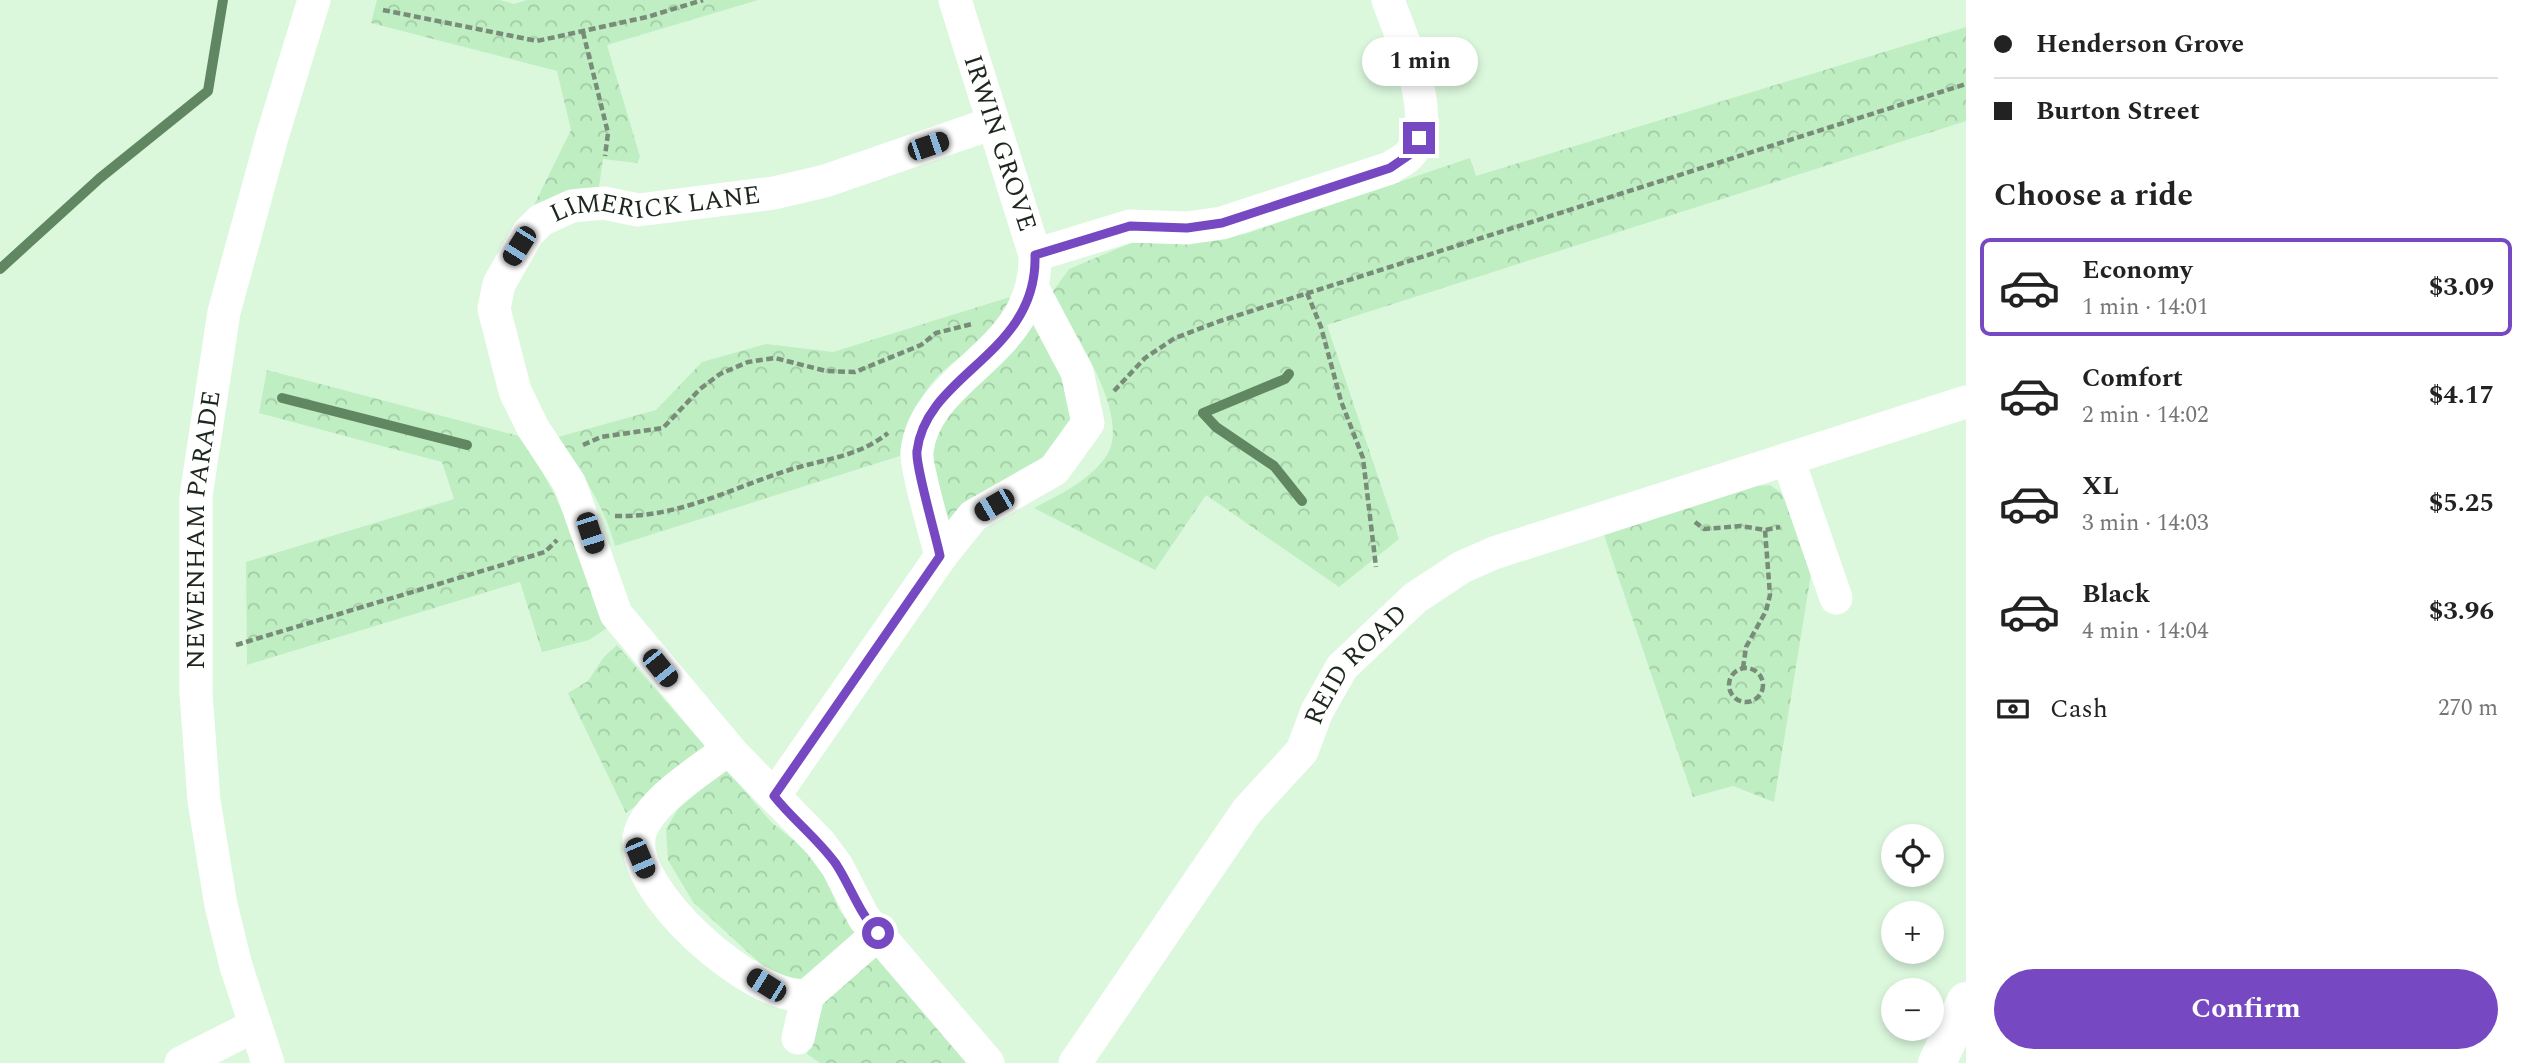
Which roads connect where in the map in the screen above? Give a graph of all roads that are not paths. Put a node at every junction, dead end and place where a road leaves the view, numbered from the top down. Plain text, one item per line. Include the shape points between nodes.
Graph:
1 (314, 0) edge
2 (955, 0) edge
3 (1388, 0) edge
4 (993, 122) junction
5 (1034, 271) junction
6 (1966, 402) edge
7 (1788, 459) junction
8 (940, 556) junction
9 (1836, 598) dead end
10 (728, 749) junction
11 (774, 796) junction
12 (878, 933) junction
13 (808, 995) junction
14 (1966, 1002) edge
15 (254, 1026) junction
16 (798, 1038) dead end
17 (181, 1063) edge
18 (268, 1063) edge
19 (988, 1063) edge
20 (1075, 1063) edge
21 (1937, 1063) edge

1 - 15 street, NEWENHAM PARADE via 224,312 196,496 196,693 204,801 221,905
2 - 4 street, IRWIN GROVE
3 - 5 street via 1420,94 1423,121 1409,155 1390,168 1222,223 1187,228 1130,226
4 - 5 street, IRWIN GROVE
4 - 10 street, LIMERICK LANE via 825,181 774,193 638,210 604,203 572,206 541,220 528,233 499,285 494,309 515,391 570,484 616,614
5 - 8 street via 1022,312 1002,342 935,406 922,429 916,454
5 - 8 street, IRWIN GROVE via 1077,372 1088,424 1054,470 973,516
6 - 7 street, REID ROAD
7 - 9 street
7 - 20 street, REID ROAD via 1494,553 1462,567 1415,598 1342,667 1317,711 1302,751 1247,811
8 - 11 street
10 - 11 street, LIMERICK LANE
10 - 13 street via 650,810 639,834 640,858 653,886 708,949 794,998
11 - 12 street, LIMERICK LANE via 831,858 864,918
12 - 13 street
12 - 19 street, LIMERICK LANE
13 - 16 street
14 - 21 main road
15 - 17 street
15 - 18 street, NEWENHAM PARADE

